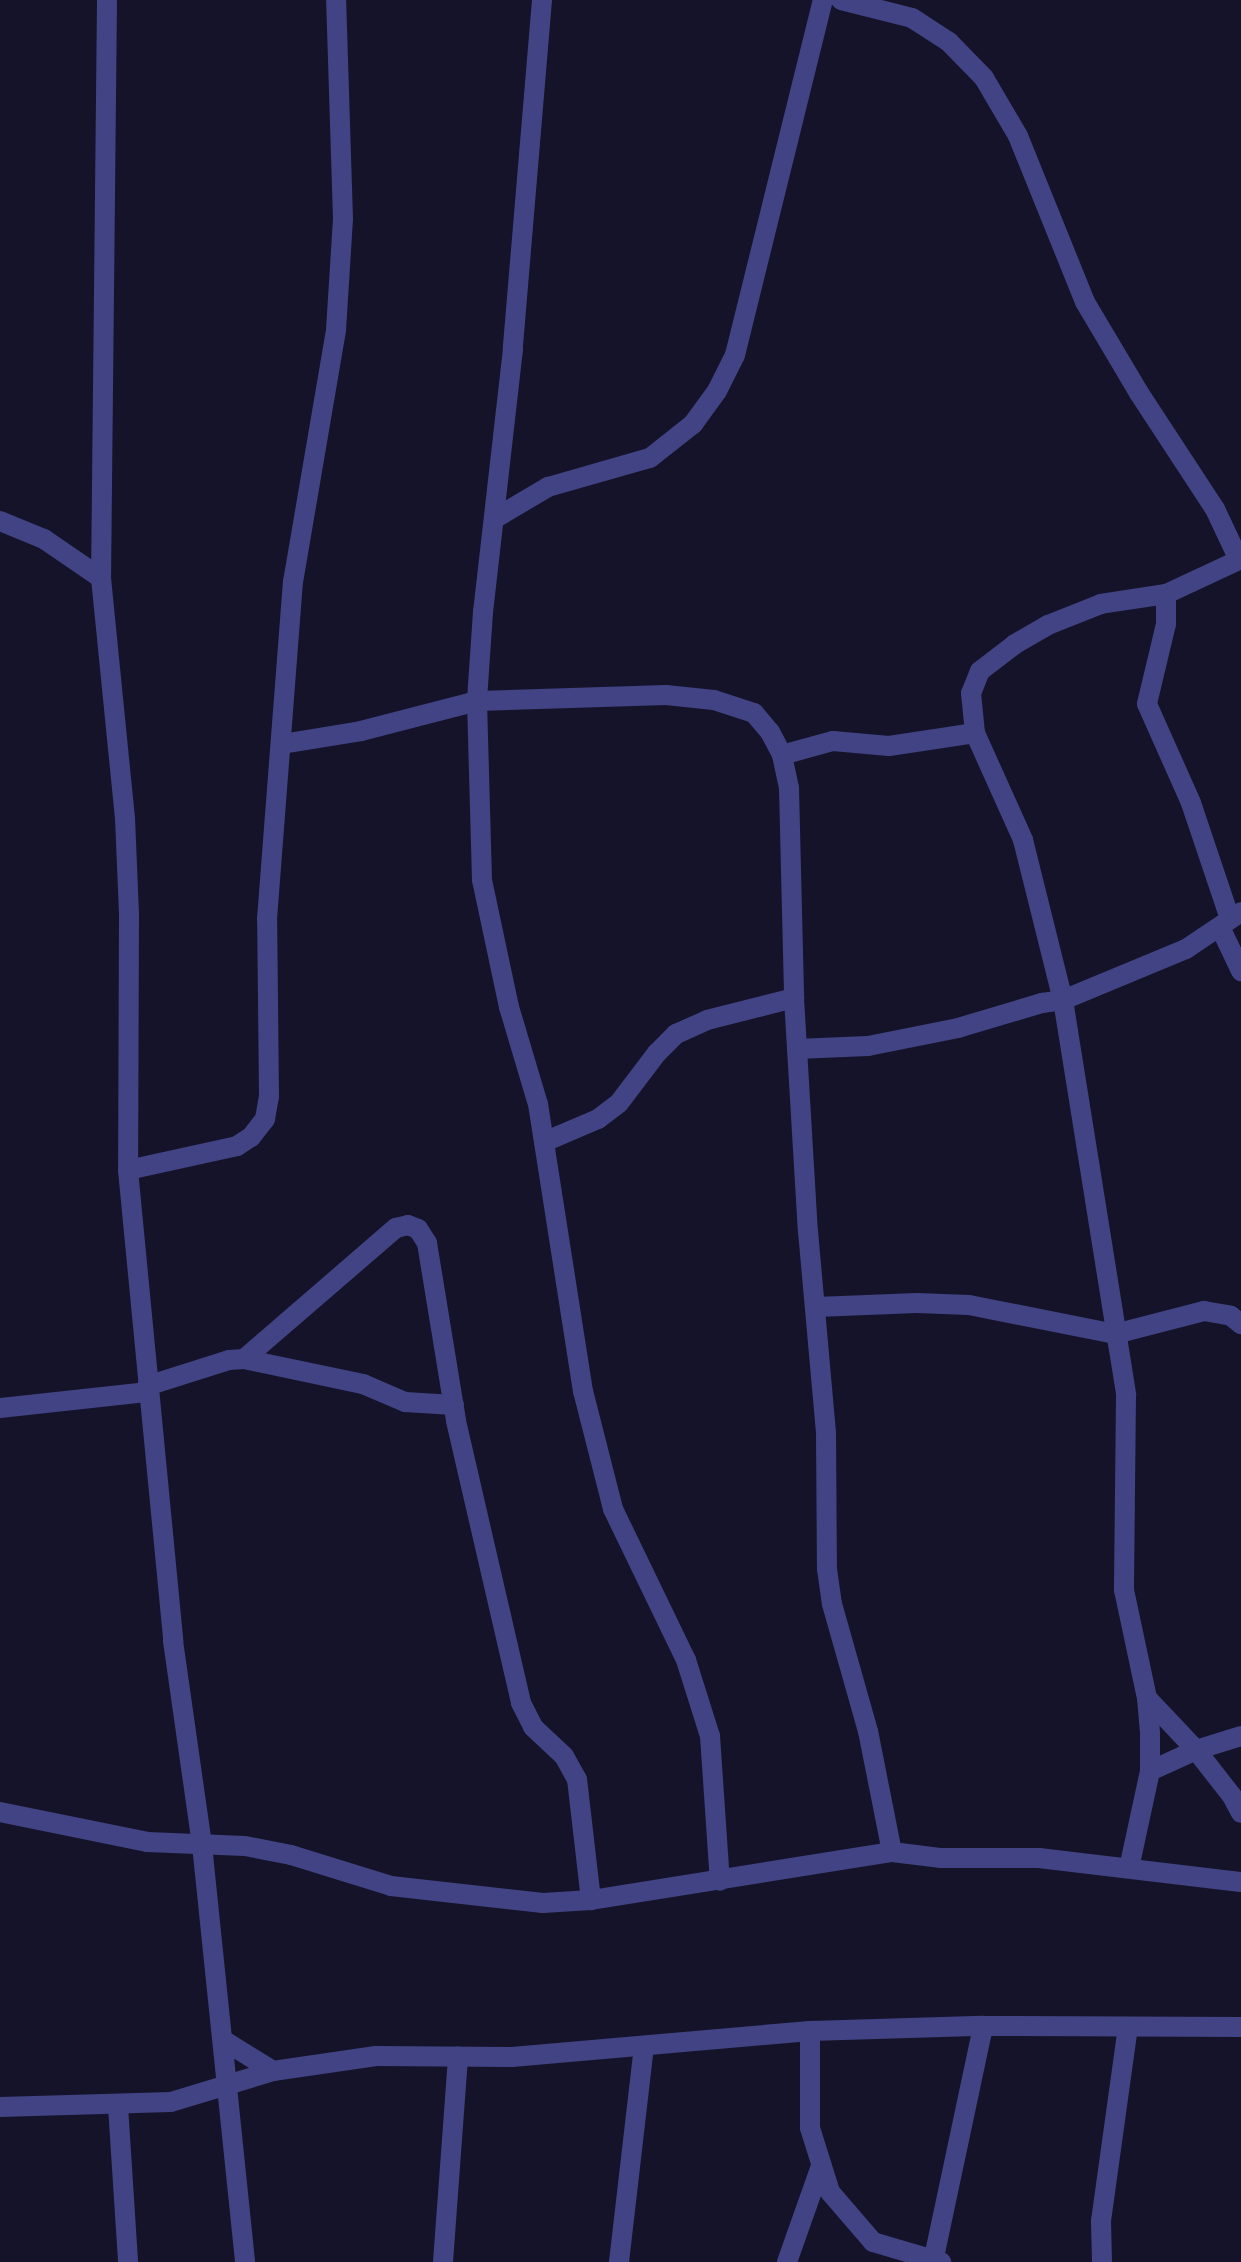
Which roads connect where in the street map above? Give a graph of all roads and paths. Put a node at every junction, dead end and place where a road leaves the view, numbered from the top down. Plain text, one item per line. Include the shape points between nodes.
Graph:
1 (107, 0) edge
2 (336, 0) edge
3 (542, 0) edge
4 (823, 0) edge
5 (841, 0) edge
6 (494, 519) junction
7 (0, 521) edge
8 (1240, 562) edge
9 (101, 578) junction
10 (1166, 594) junction
11 (477, 701) junction
12 (975, 733) junction
13 (282, 744) junction
14 (782, 755) junction
15 (1230, 919) edge
16 (1241, 971) edge
17 (794, 998) junction
18 (1063, 1000) junction
19 (797, 1049) junction
20 (544, 1142) junction
21 (128, 1170) junction
22 (816, 1307) junction
23 (1241, 1324) edge
24 (1115, 1334) junction
25 (244, 1359) junction
26 (147, 1389) junction
27 (454, 1405) junction
28 (0, 1408) edge
29 (1147, 1698) junction
30 (1241, 1736) edge
31 (1196, 1750) junction
32 (1150, 1771) junction
33 (0, 1812) edge
34 (1241, 1813) edge
35 (202, 1845) junction
36 (892, 1852) junction
37 (1129, 1868) junction
38 (720, 1881) junction
39 (1241, 1882) edge
40 (591, 1900) junction
41 (983, 2026) junction
42 (1128, 2027) junction
43 (1241, 2027) edge
44 (810, 2031) junction
45 (223, 2040) junction
46 (644, 2046) junction
47 (458, 2057) junction
48 (273, 2071) junction
49 (228, 2088) junction
50 (118, 2106) junction
51 (0, 2107) edge
52 (820, 2169) junction
53 (936, 2261) edge
54 (128, 2262) edge
55 (245, 2262) edge
56 (443, 2262) edge
57 (619, 2262) edge
58 (787, 2262) edge
59 (1102, 2262) edge

1 - 9 street
2 - 13 street via 343,219 336,330 293,582
3 - 6 street
4 - 6 street via 735,355 717,391 693,424 650,458 548,487
5 - 8 street via 912,18 949,42 984,78 1018,136 1085,302 1215,509
6 - 11 street
7 - 9 street via 44,539
8 - 10 street
9 - 21 street via 125,818
10 - 12 street via 1101,604 1014,645 980,671 971,693
10 - 15 street via 1166,624 1147,704 1191,803
11 - 13 street via 361,731
11 - 14 street via 666,695 714,700 754,713
11 - 20 street via 482,880
12 - 14 street via 889,746 833,741
12 - 18 street via 1023,840
13 - 21 street via 267,919 265,1119 237,1146
14 - 17 street via 789,788
15 - 16 street
15 - 18 street via 1186,949
17 - 19 street
17 - 20 street via 707,1020 676,1034 619,1103 598,1119
18 - 19 street via 868,1046
18 - 24 street
19 - 22 street
20 - 38 street via 583,1391 613,1509 686,1660 710,1736
21 - 26 street
22 - 24 street via 969,1305
22 - 36 street via 830,1592 868,1731
23 - 24 street via 1231,1316 1204,1311
24 - 29 street via 1127,1414 1124,1590
25 - 26 street
25 - 27 street via 363,1384 405,1402
25 - 27 street via 396,1228 408,1225 427,1243
26 - 28 street
26 - 35 street via 173,1641
27 - 40 street via 521,1703 533,1727 564,1756 577,1779
29 - 31 street
29 - 32 street
30 - 31 street
31 - 32 street
31 - 34 street
32 - 37 street
33 - 35 street via 147,1842
35 - 40 street via 291,1855 404,1887 543,1903
35 - 45 street
36 - 37 street
36 - 38 street
37 - 39 street
38 - 40 street
41 - 42 street
41 - 44 street
41 - 53 street
42 - 43 street
42 - 59 street via 1101,2221
44 - 46 street
44 - 52 street via 810,2128
45 - 48 street
45 - 49 street
46 - 47 street
46 - 57 street
47 - 48 street via 376,2056
47 - 56 street
48 - 49 street
49 - 50 street via 171,2102
49 - 55 street
50 - 51 street
50 - 54 street
52 - 53 street via 830,2192 873,2242
52 - 58 street

